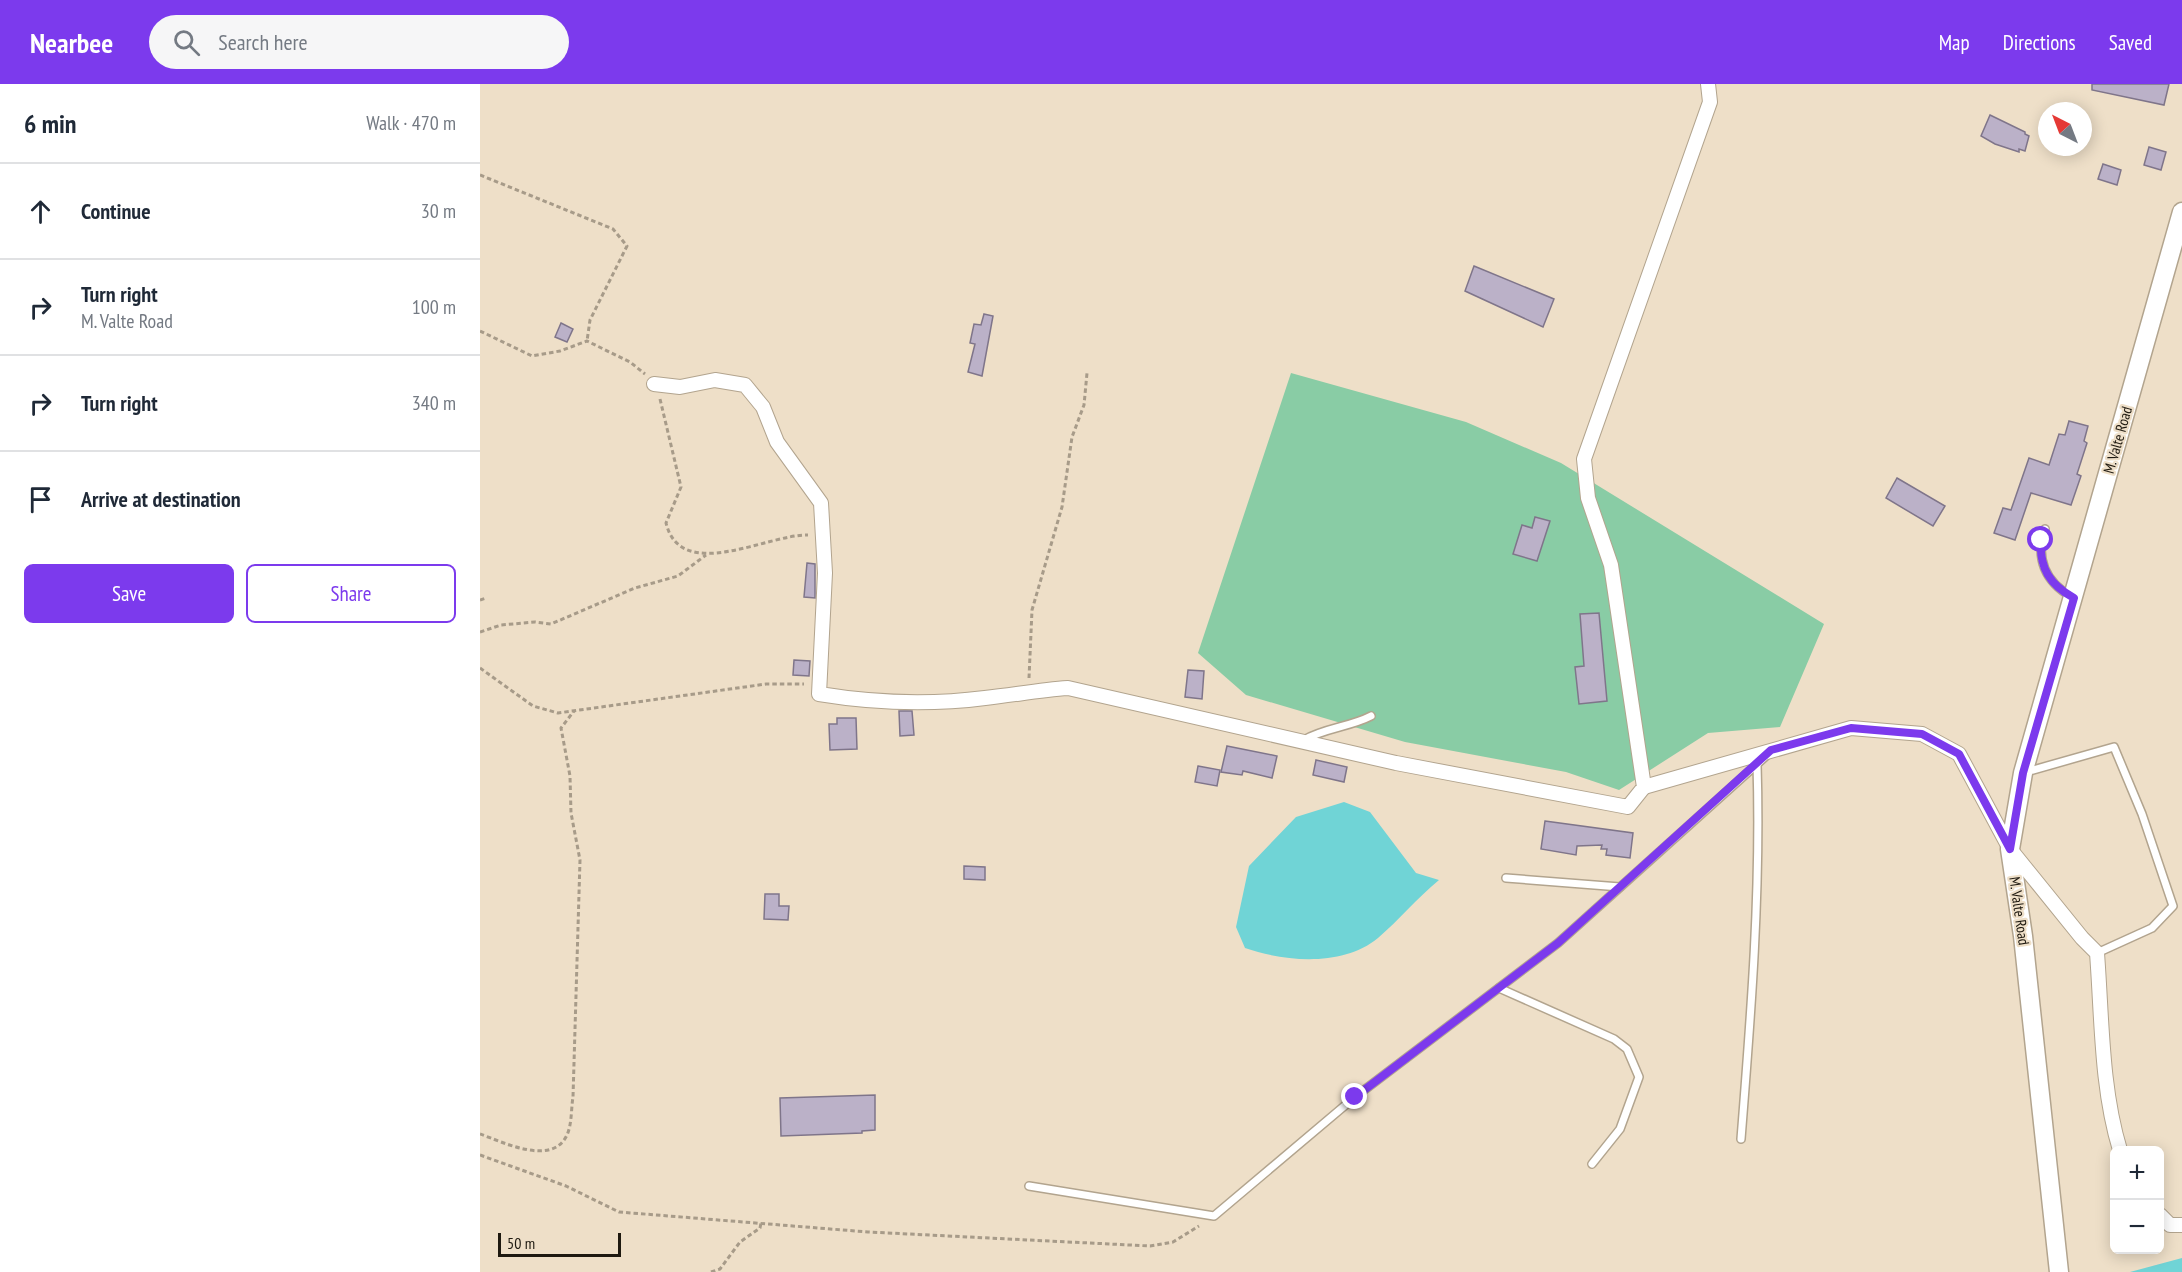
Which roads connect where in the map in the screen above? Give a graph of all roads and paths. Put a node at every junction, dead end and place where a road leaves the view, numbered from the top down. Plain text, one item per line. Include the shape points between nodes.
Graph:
1 (1708, 84) edge
2 (480, 175) edge
3 (2182, 212) edge
4 (480, 331) edge
5 (587, 341) junction
6 (1087, 373) dead end
7 (654, 384) junction
8 (2044, 529) dead end
9 (825, 542) junction
10 (709, 553) junction
11 (486, 598) dead end
12 (2074, 598) junction
13 (480, 600) edge
14 (480, 632) edge
15 (480, 668) edge
16 (1028, 691) junction
17 (819, 694) junction
18 (574, 711) junction
19 (1371, 716) dead end
20 (1302, 742) junction
21 (1771, 750) junction
22 (1756, 764) junction
23 (2023, 773) junction
24 (1644, 787) junction
25 (2010, 849) junction
26 (1506, 878) dead end
27 (1620, 887) junction
28 (2097, 953) junction
29 (1499, 988) junction
30 (480, 1134) edge
31 (1742, 1139) dead end
32 (2119, 1146) edge
33 (480, 1155) edge
34 (1592, 1164) dead end
35 (1029, 1185) dead end
36 (1214, 1216) junction
37 (2164, 1219) edge
38 (761, 1223) junction
39 (2182, 1225) edge
40 (711, 1272) edge
41 (2060, 1272) edge

1 - 24 street via 1710,102 1584,459 1588,498 1611,565
2 - 5 path via 612,229 627,246 590,320
3 - 12 main road, M. Valte Road
4 - 5 path via 532,356
5 - 7 path via 630,362
6 - 16 path via 1084,405 1072,437 1062,507 1032,610
7 - 9 street via 680,387 715,380 745,385 763,407 777,442 821,503
7 - 10 path via 663,405 681,487 668,515 669,533 675,544 687,551
8 - 12 lane via 2040,555 2044,569 2059,590
9 - 10 path via 820,535 791,534 731,552
9 - 17 street
10 - 14 path via 678,576 635,588 560,621 501,625
11 - 13 path
12 - 23 main road, M. Valte Road
15 - 18 path via 533,706 558,713
16 - 17 street via 915,703
16 - 20 street via 1068,688
17 - 18 path via 802,682 766,684
18 - 30 path via 561,728 580,860 573,1097 568,1133 563,1142 549,1151
19 - 20 lane
20 - 24 street via 1396,764 1628,807
21 - 22 lane
21 - 24 street
21 - 25 street via 1851,728 1922,734 1959,754
22 - 27 lane
22 - 31 lane via 1759,846
23 - 25 main road, M. Valte Road
23 - 28 lane via 2114,747 2142,814 2172,906 2152,928
25 - 28 street
25 - 41 main road, M. Valte Road
26 - 27 lane
27 - 29 lane via 1558,943
28 - 32 street via 2108,1087
29 - 34 lane via 1614,1039 1627,1049 1639,1077 1620,1129
29 - 36 lane via 1355,1097
33 - 38 path via 566,1186 619,1212
35 - 36 lane
36 - 38 path via 1173,1242 1150,1246
37 - 39 street via 2170,1224
38 - 40 path via 760,1228 740,1242 729,1260

